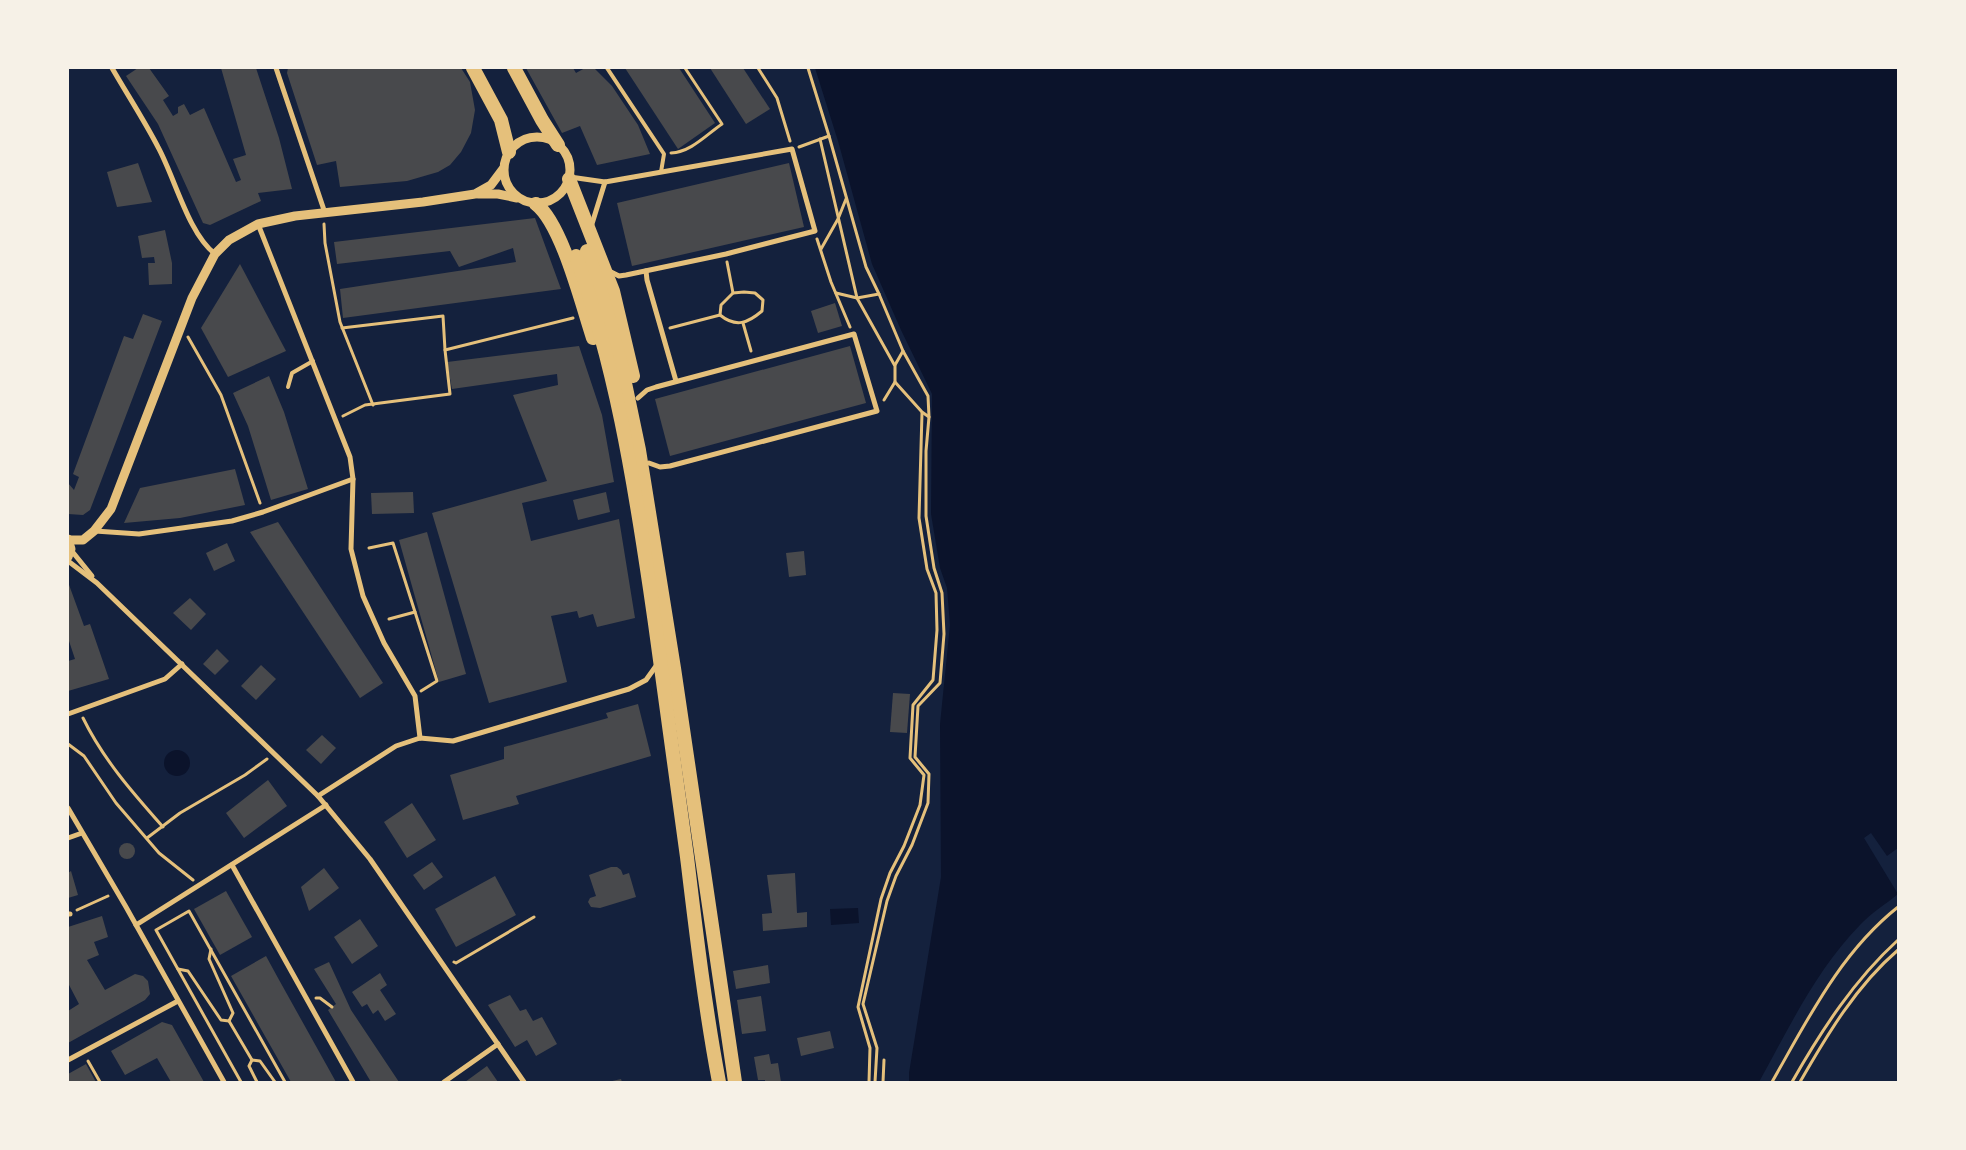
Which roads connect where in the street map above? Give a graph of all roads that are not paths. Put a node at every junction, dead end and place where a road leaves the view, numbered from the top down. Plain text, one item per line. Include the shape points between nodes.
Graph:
1 (112, 68) edge
2 (276, 68) edge
3 (473, 68) edge
4 (514, 68) edge
5 (608, 68) edge
6 (558, 144) junction
7 (509, 152) junction
8 (503, 169) junction
9 (662, 172) junction
10 (570, 178) junction
11 (605, 182) junction
12 (475, 194) junction
13 (518, 198) junction
14 (536, 204) junction
15 (325, 214) junction
16 (258, 224) junction
17 (590, 229) junction
18 (215, 254) junction
19 (606, 270) junction
20 (646, 271) junction
21 (313, 361) junction
22 (676, 382) junction
23 (288, 387) dead end
24 (638, 398) junction
25 (649, 464) junction
26 (353, 478) junction
27 (94, 531) junction
28 (69, 546) edge
29 (68, 561) edge
30 (97, 583) junction
31 (182, 664) junction
32 (656, 666) junction
33 (68, 714) edge
34 (671, 736) junction
35 (420, 738) junction
36 (687, 758) junction
37 (318, 796) junction
38 (326, 805) junction
39 (68, 808) edge
40 (82, 833) junction
41 (68, 838) edge
42 (232, 865) junction
43 (136, 924) junction
44 (178, 1001) junction
45 (498, 1044) junction
46 (68, 1060) edge
47 (224, 1082) edge
48 (353, 1082) edge
49 (444, 1082) edge
50 (524, 1082) edge
51 (719, 1082) edge
52 (735, 1082) edge

1 - 18 street via 158,147 195,230
2 - 15 street
3 - 7 highway via 500,120
4 - 6 highway
5 - 9 lane via 664,154
6 - 7 street via 546,138 532,137 519,142
6 - 10 street via 569,160
7 - 8 street
8 - 12 street via 486,189
8 - 13 street via 507,185
9 - 11 street
9 - 20 street via 792,149 814,231
10 - 11 street
10 - 14 street via 558,196
10 - 17 highway
11 - 17 street
12 - 13 street
12 - 15 street
13 - 14 street
14 - 32 highway via 547,215 560,242 609,393
15 - 16 street
16 - 18 street via 229,240
16 - 21 street
17 - 19 highway
18 - 27 street via 192,298 111,509
19 - 20 street via 619,276
19 - 24 highway via 622,321
20 - 22 street
21 - 23 lane via 292,373
21 - 26 street via 350,457
22 - 24 street via 647,390
22 - 25 street via 854,334 877,411 670,466
24 - 25 highway
25 - 36 highway via 680,668
26 - 27 street via 232,521 139,534
26 - 35 street via 351,549 363,596 384,643 415,696
27 - 28 street
28 - 30 street
29 - 30 street
30 - 31 street
31 - 33 street via 165,679
31 - 37 street
32 - 34 highway
32 - 35 street via 646,680 629,689 453,741
34 - 36 highway via 645,551 620,412 582,253 601,292 621,364 639,450
34 - 51 highway
35 - 37 street via 396,746
36 - 52 highway
37 - 38 street
38 - 42 street
38 - 45 street via 370,860
39 - 40 street
40 - 41 street
40 - 43 street
42 - 43 street
42 - 48 street
43 - 44 street
44 - 46 street
44 - 47 street
45 - 49 street
45 - 50 street

